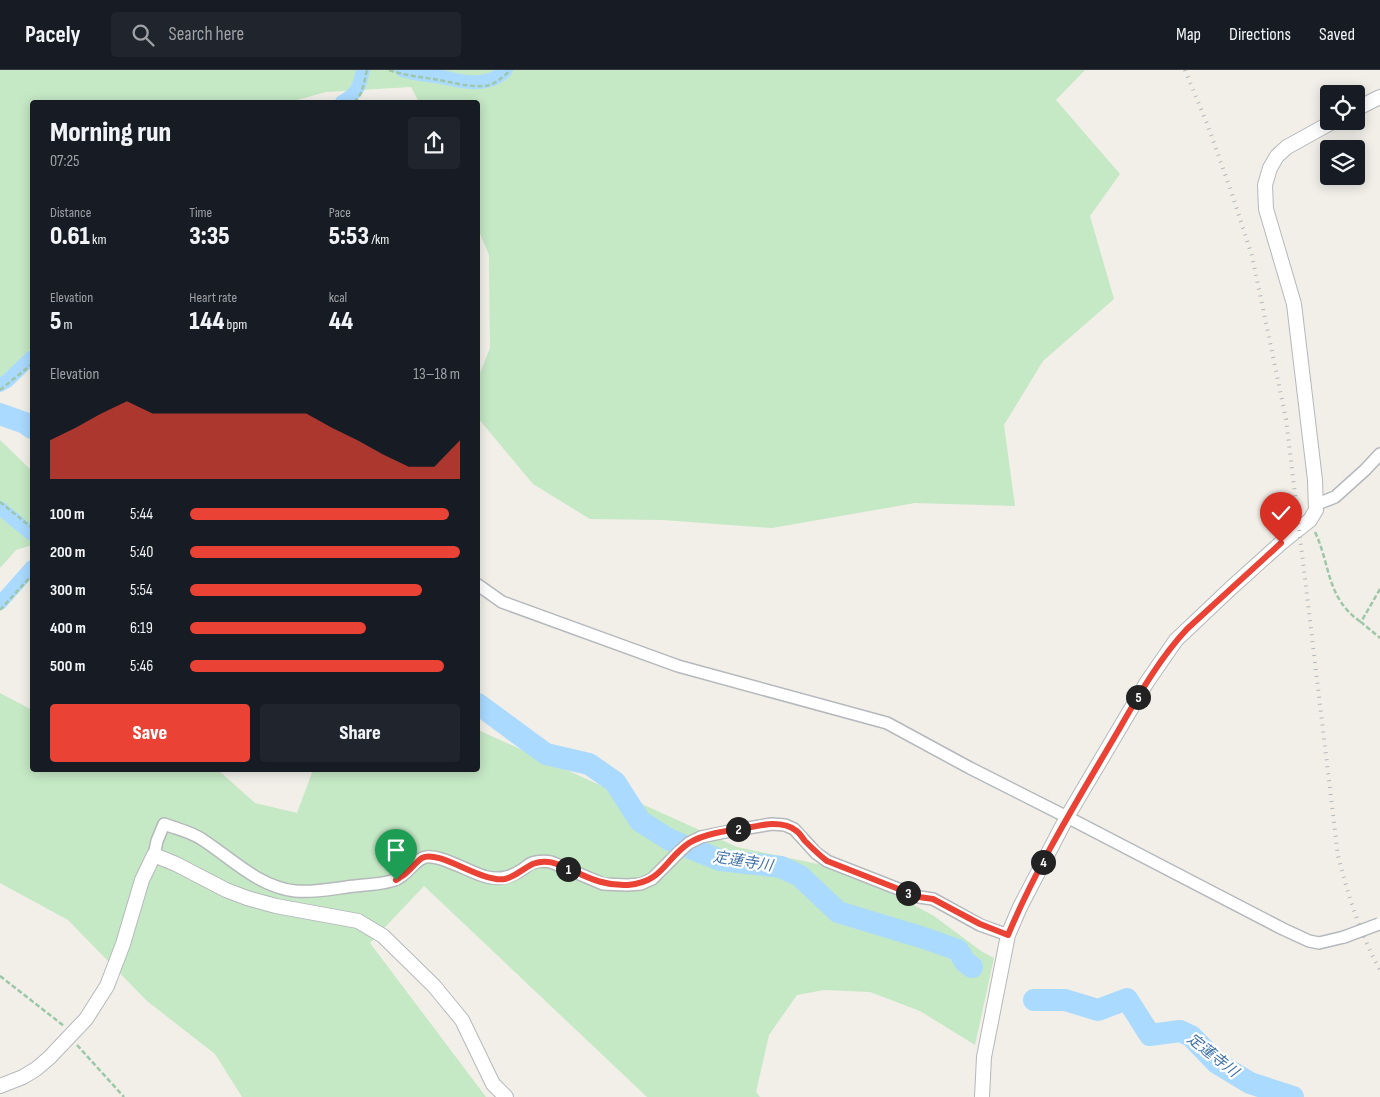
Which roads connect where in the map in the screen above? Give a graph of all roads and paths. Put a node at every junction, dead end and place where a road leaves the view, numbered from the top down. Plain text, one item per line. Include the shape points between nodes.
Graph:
1 (366, 70) edge
2 (389, 70) edge
3 (510, 70) edge
4 (1380, 97) edge
5 (357, 100) edge
6 (1365, 104) edge
7 (1320, 129) edge
8 (30, 366) edge
9 (0, 390) edge
10 (1380, 454) edge
11 (0, 502) edge
12 (1317, 504) junction
13 (1310, 520) junction
14 (30, 526) edge
15 (30, 577) edge
16 (480, 586) edge
17 (1380, 589) edge
18 (0, 610) edge
19 (1361, 622) junction
20 (1380, 638) edge
21 (1067, 817) junction
22 (154, 855) junction
23 (1379, 925) edge
24 (1008, 935) junction
25 (0, 976) edge
26 (71, 1035) junction
27 (0, 1086) edge
28 (124, 1097) edge
29 (506, 1097) edge
30 (982, 1097) edge

1 - 5 path via 363,88
2 - 3 path via 462,85 486,86 505,77
4 - 6 street
7 - 12 street via 1277,156 1265,185 1266,209 1294,304
8 - 9 path
10 - 12 street via 1335,497
11 - 14 path
12 - 13 street
13 - 19 path via 1333,590 1344,607
13 - 21 street via 1238,581 1176,640 1147,682
15 - 18 path
16 - 21 street via 502,602 678,666 887,723
17 - 19 path
19 - 20 path
21 - 23 street, bridge via 1309,941 1319,943
21 - 24 street
22 - 24 street via 164,824 202,839 271,885 295,891 396,880 428,857 497,879 513,876 532,863 551,862 603,884 627,885 652,879 689,843 701,837 772,824 785,825 794,829 827,861 919,897 933,899
22 - 26 street via 142,880 107,986 86,1019
22 - 29 street via 247,898 358,921 383,936 434,986 462,1020 493,1084
24 - 30 street via 984,1057
25 - 26 path
26 - 27 street via 36,1069
26 - 28 path

